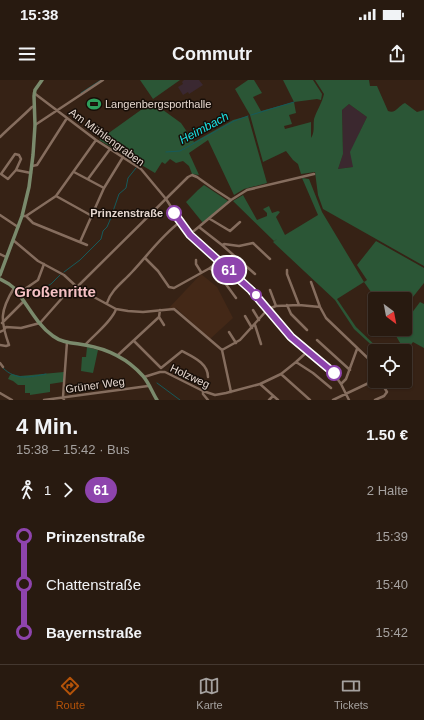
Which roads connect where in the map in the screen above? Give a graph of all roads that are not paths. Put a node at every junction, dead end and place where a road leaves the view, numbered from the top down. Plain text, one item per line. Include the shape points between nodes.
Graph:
1 (42, 80) edge
2 (103, 80) edge
3 (34, 92) junction
4 (34, 106) junction
5 (57, 110) junction
6 (67, 118) junction
7 (35, 124) junction
8 (0, 137) edge
9 (96, 140) junction
10 (110, 149) junction
11 (123, 157) junction
12 (32, 166) junction
13 (16, 170) junction
14 (74, 172) junction
15 (0, 173) edge
16 (31, 173) junction
17 (314, 174) dead end
18 (88, 180) junction
19 (104, 188) junction
20 (56, 196) junction
21 (166, 199) junction
22 (231, 200) junction
23 (0, 215) edge
24 (24, 216) junction
25 (92, 216) junction
26 (210, 218) junction
27 (180, 222) junction
28 (240, 222) dead end
29 (18, 227) junction
30 (199, 228) junction
31 (190, 235) junction
32 (14, 240) junction
33 (80, 242) junction
34 (87, 245) dead end
35 (222, 245) junction
36 (0, 254) edge
37 (6, 257) junction
38 (145, 258) junction
39 (270, 259) dead end
40 (196, 260) dead end
41 (218, 261) junction
42 (44, 264) junction
43 (210, 268) junction
44 (287, 270) dead end
45 (201, 272) junction
46 (255, 274) dead end
47 (0, 275) edge
48 (0, 279) edge
49 (312, 282) dead end
50 (77, 287) junction
51 (14, 288) junction
52 (270, 290) dead end
53 (19, 293) junction
54 (236, 298) dead end
55 (24, 301) junction
56 (106, 303) junction
57 (287, 305) junction
58 (299, 305) junction
59 (276, 306) junction
60 (320, 307) junction
61 (116, 309) junction
62 (268, 309) junction
63 (160, 310) junction
64 (253, 310) dead end
65 (245, 316) dead end
66 (159, 317) junction
67 (259, 320) junction
68 (2, 323) junction
69 (40, 323) junction
70 (164, 325) dead end
71 (255, 325) junction
72 (252, 328) junction
73 (4, 330) junction
74 (307, 330) dead end
75 (0, 332) edge
76 (229, 332) dead end
77 (317, 340) dead end
78 (134, 341) junction
79 (67, 342) junction
80 (236, 343) junction
81 (261, 344) dead end
82 (0, 345) edge
83 (85, 345) junction
84 (357, 349) junction
85 (222, 350) junction
86 (308, 351) junction
87 (118, 355) junction
88 (368, 359) edge
89 (296, 362) junction
90 (0, 363) edge
91 (3, 367) dead end
92 (161, 368) junction
93 (350, 370) junction
94 (160, 372) junction
95 (281, 374) junction
96 (144, 377) junction
97 (208, 377) dead end
98 (260, 384) junction
99 (341, 384) junction
100 (368, 384) edge
101 (148, 386) junction
102 (331, 388) dead end
103 (384, 388) edge
104 (203, 391) junction
105 (231, 392) junction
106 (0, 393) edge
107 (346, 394) junction
108 (273, 396) junction
109 (64, 399) edge
110 (12, 400) edge
111 (44, 400) edge
112 (157, 400) edge
113 (208, 400) edge
114 (269, 400) edge
115 (278, 400) edge
116 (310, 400) edge
117 (333, 400) edge
118 (349, 400) edge
119 (375, 400) edge

1 - 3 street
2 - 5 street
3 - 4 street
3 - 5 street, Am Mühlengraben
4 - 7 street
4 - 8 street
5 - 6 street, Am Mühlengraben
5 - 7 street
6 - 9 street, Am Mühlengraben
6 - 12 street via 37,165
7 - 12 street
9 - 10 street, Am Mühlengraben
9 - 14 street
10 - 11 street, Am Mühlengraben
10 - 18 street
11 - 19 street
11 - 21 street, Am Mühlengraben via 141,169
12 - 16 street
13 - 15 street via 8,179
13 - 15 street via 21,159 15,154
13 - 16 street
14 - 18 street
14 - 20 street
16 - 24 street
17 - 22 street via 247,190
18 - 19 street
19 - 25 street
20 - 24 street
20 - 25 street
21 - 22 street via 192,175
21 - 27 street, Am Mühlengraben
21 - 50 street
22 - 26 street
23 - 29 street
24 - 29 street
24 - 33 street via 33,223
25 - 33 street
26 - 28 street via 230,230
26 - 30 street
27 - 31 street, Am Mühlengraben
27 - 38 street via 168,231
29 - 32 street
30 - 31 street
30 - 35 street
31 - 41 street, Am Mühlengraben
32 - 37 street
32 - 42 street via 33,258
33 - 34 street
35 - 39 street via 239,246 253,243
35 - 46 street
36 - 37 street
37 - 47 street
38 - 45 street via 169,287 174,288
38 - 56 street via 117,287
40 - 45 street
41 - 43 street
41 - 62 street, Am Mühlengraben
42 - 50 street via 64,275
42 - 53 street via 38,280
43 - 45 street
43 - 54 street
44 - 58 street
48 - 51 street
49 - 60 street
50 - 56 street
50 - 69 street via 63,297
51 - 53 street
51 - 68 street via 6,301
52 - 59 street
53 - 55 street
55 - 68 street
55 - 69 street
56 - 61 street
57 - 58 street
57 - 59 street
57 - 74 street via 291,314
58 - 60 street
59 - 62 street
60 - 84 street via 326,318
61 - 63 street
61 - 83 street via 110,320
62 - 67 street
62 - 86 street, Am Mühlengraben via 291,337
63 - 66 street
63 - 85 street via 174,309
64 - 67 street
65 - 72 street
66 - 70 street
66 - 78 street
67 - 71 street
68 - 73 street
69 - 73 street via 21,328 6,327
69 - 79 street via 52,336
71 - 72 street
71 - 81 street
72 - 80 street
73 - 75 street
73 - 82 street via 9,345
76 - 80 street
77 - 93 street
78 - 87 street
78 - 92 street
79 - 83 street
79 - 109 street
80 - 85 street
83 - 87 street
84 - 88 street
84 - 93 street
85 - 105 street
86 - 89 street, Holzweg
86 - 99 street, Am Mühlengraben via 332,371
87 - 96 street
89 - 95 street, Holzweg
89 - 102 street
90 - 91 street
92 - 94 street
92 - 97 street via 182,351 200,361
93 - 99 street
94 - 96 street, Holzweg
94 - 104 street, Holzweg via 165,372
95 - 98 street, Holzweg
95 - 116 street
96 - 101 street
98 - 105 street, Holzweg
98 - 108 street
99 - 107 street, Am Mühlengraben
100 - 107 street
101 - 109 street, Grüner Weg
101 - 112 street
103 - 119 street via 385,395
104 - 105 street, Holzweg via 218,395
104 - 113 street
106 - 110 street
107 - 117 street
107 - 118 street, Am Mühlengraben
108 - 114 street
108 - 115 street
109 - 111 street, Grüner Weg

